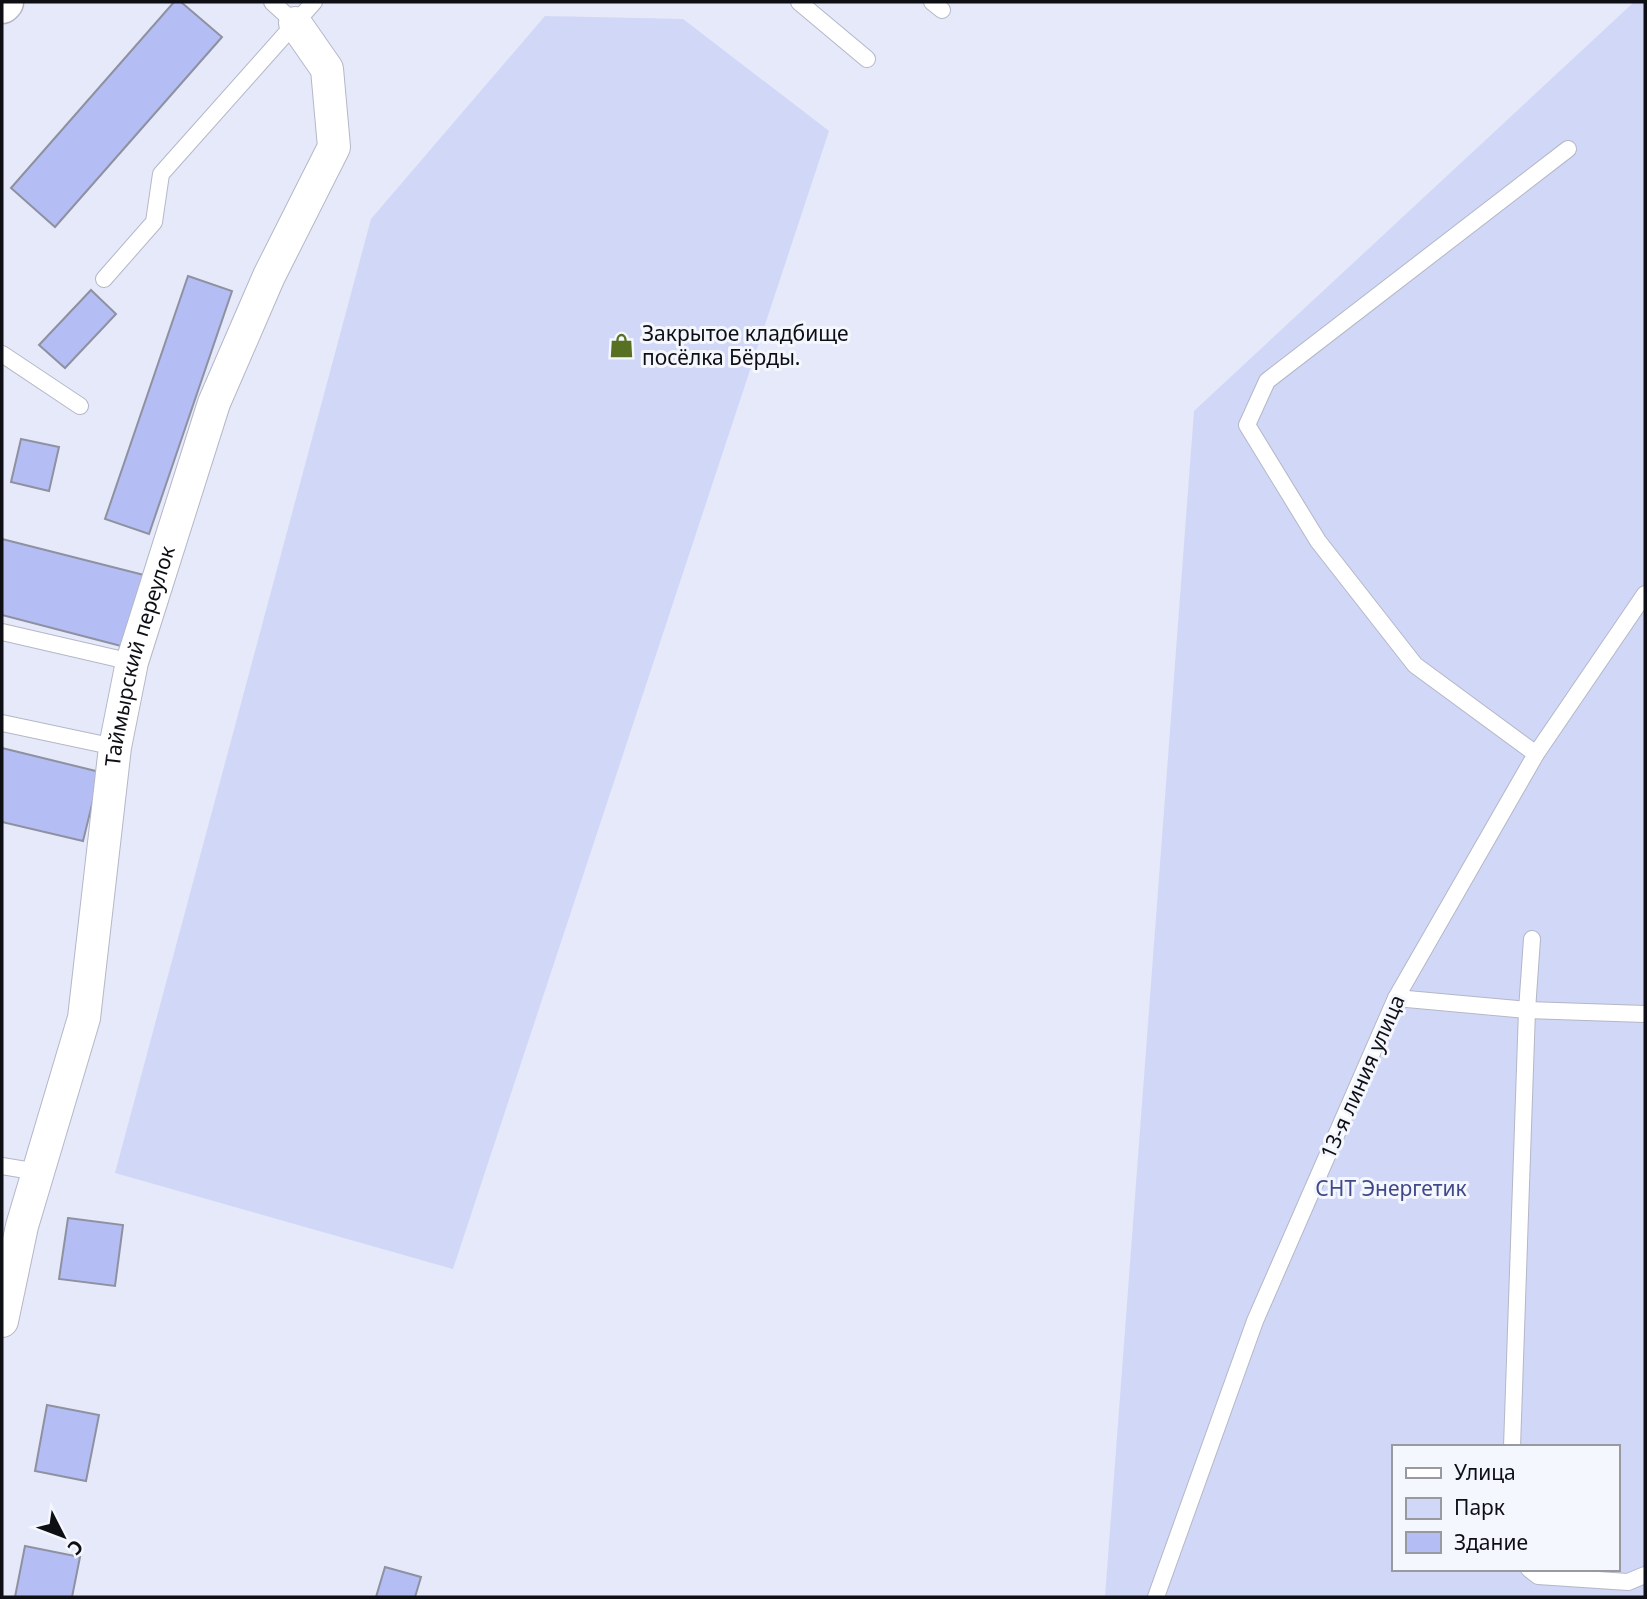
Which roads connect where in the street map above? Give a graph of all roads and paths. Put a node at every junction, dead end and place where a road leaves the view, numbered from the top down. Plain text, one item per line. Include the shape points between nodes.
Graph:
1 (272, 2) edge
2 (799, 2) edge
3 (304, 12) edge
4 (867, 58) dead end
5 (1568, 149) dead end
6 (104, 279) dead end
7 (2, 354) edge
8 (80, 406) dead end
9 (1645, 594) edge
10 (2, 632) edge
11 (132, 662) junction
12 (2, 723) edge
13 (115, 747) junction
14 (1536, 754) junction
15 (1532, 939) dead end
16 (1396, 998) junction
17 (1527, 1010) junction
18 (1645, 1014) edge
19 (2, 1166) edge
20 (38, 1172) junction
21 (2, 1321) edge
22 (1512, 1445) edge
23 (1532, 1571) edge
24 (1645, 1575) edge
25 (1156, 1597) edge

1 - 3 lane
2 - 4 lane
3 - 6 lane via 161,174 155,222
3 - 11 street, Таймырский переулок via 327,69 334,147 269,276 214,403
5 - 14 lane via 1267,382 1247,425 1318,541 1415,665
7 - 8 lane
9 - 14 lane, 13-я линия улица
10 - 11 lane
11 - 13 street, Таймырский переулок
12 - 13 lane
13 - 20 street, Таймырский переулок via 85,1018
14 - 16 lane, 13-я линия улица
15 - 17 lane
16 - 17 lane
16 - 25 lane, 13-я линия улица via 1255,1321
17 - 18 lane
17 - 22 lane
19 - 20 lane
20 - 21 street, Таймырский переулок
23 - 24 lane via 1538,1576 1628,1582

